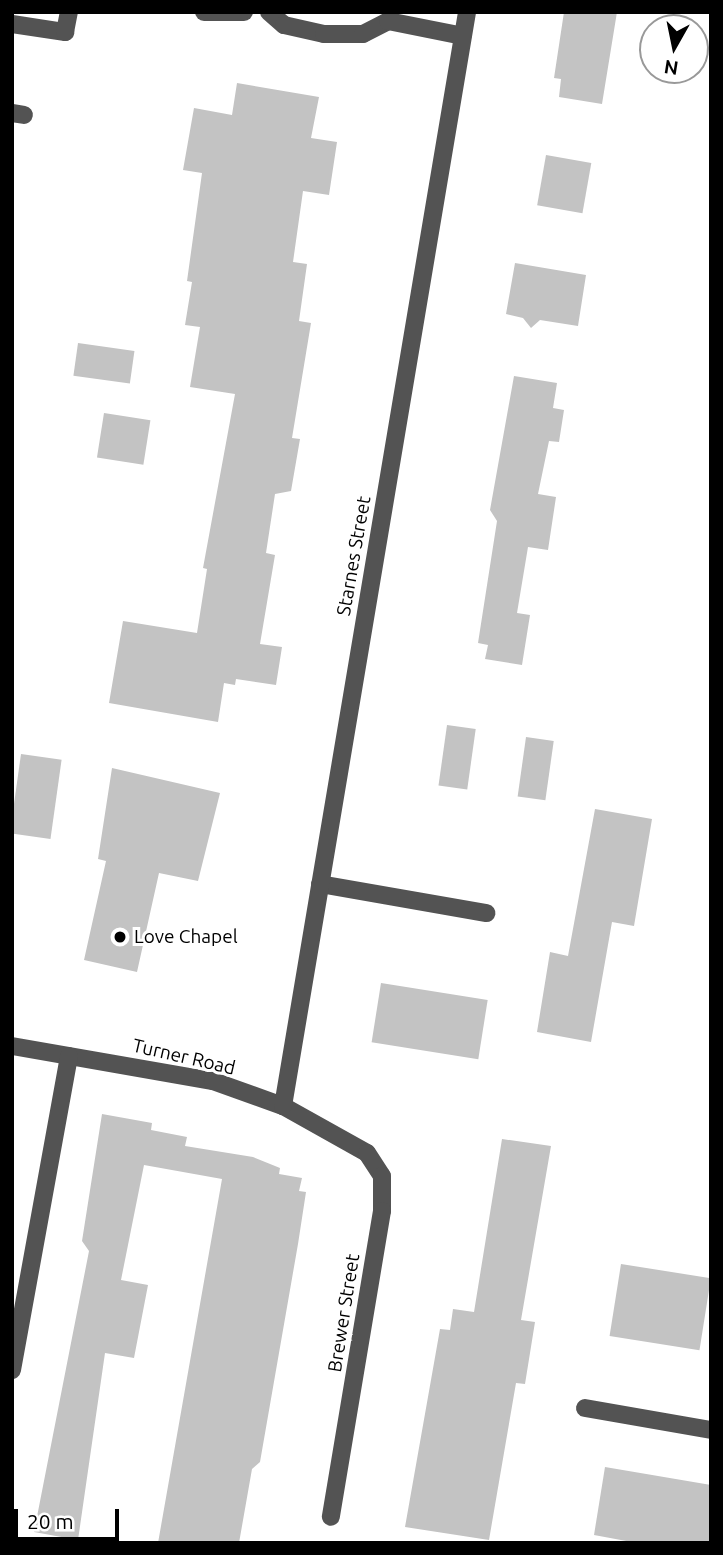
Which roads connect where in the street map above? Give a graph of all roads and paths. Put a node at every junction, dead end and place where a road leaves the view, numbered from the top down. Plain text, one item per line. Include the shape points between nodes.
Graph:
1 (69, 12) edge
2 (204, 12) edge
3 (244, 12) edge
4 (269, 12) edge
5 (467, 12) edge
6 (388, 17) edge
7 (12, 24) edge
8 (463, 36) junction
9 (320, 884) junction
10 (487, 913) dead end
11 (12, 1046) edge
12 (69, 1056) junction
13 (283, 1106) junction
14 (338, 1136) joint
15 (12, 1370) edge
16 (585, 1408) dead end
17 (711, 1430) edge
18 (331, 1517) dead end

1 - 7 street via 65,32
2 - 3 street
4 - 6 street via 284,25 324,34 363,34
5 - 8 street, Starnes Street
6 - 8 street
8 - 9 street, Starnes Street
9 - 10 street
9 - 13 street, Starnes Street
11 - 12 street, Turner Road
12 - 13 street, Turner Road via 213,1081
12 - 15 street
13 - 14 street, Turner Road
14 - 18 street, Brewer Street via 367,1153 382,1176 382,1211
16 - 17 street

